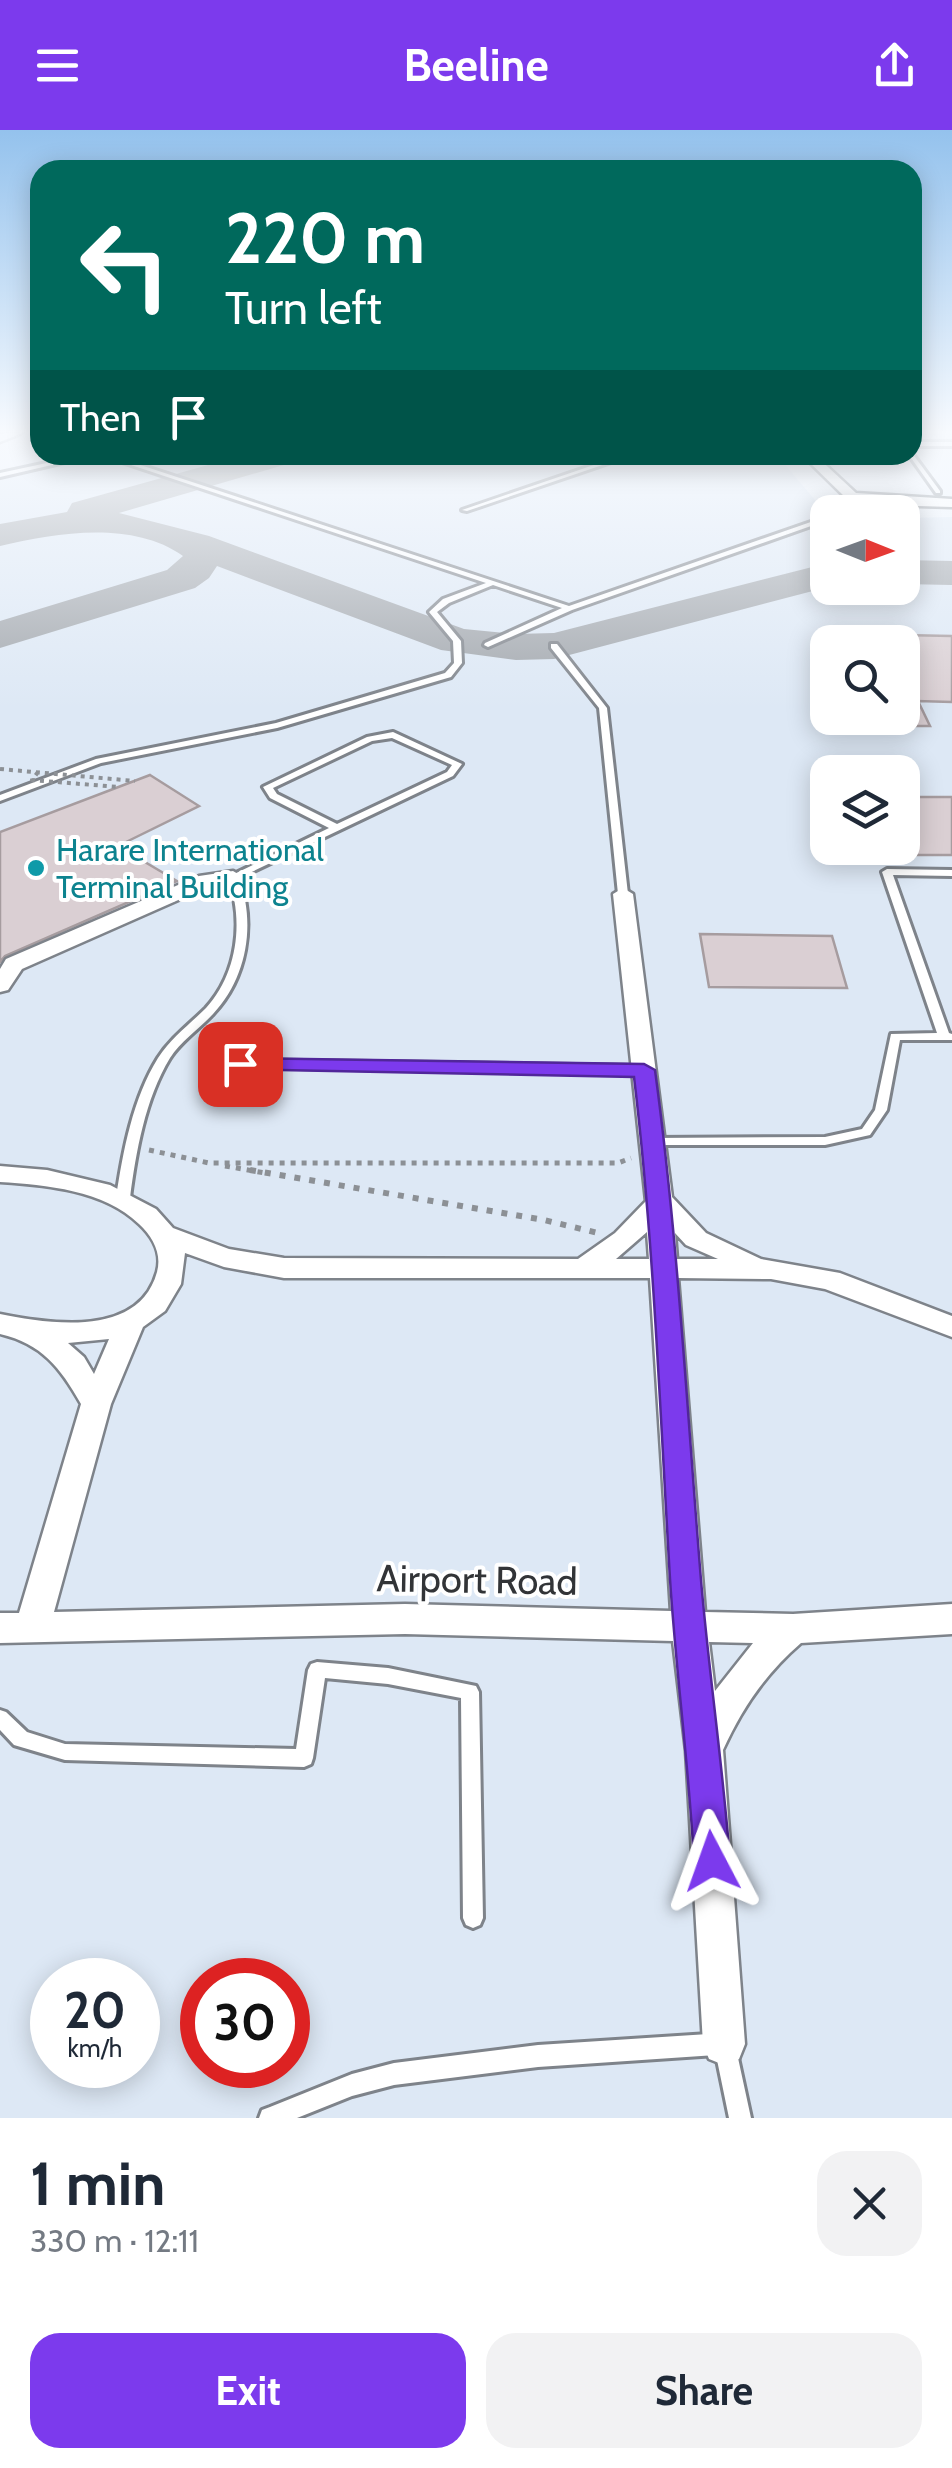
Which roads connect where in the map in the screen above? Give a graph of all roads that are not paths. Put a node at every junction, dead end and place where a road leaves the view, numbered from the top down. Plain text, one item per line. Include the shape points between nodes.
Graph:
1 (313, 525) edge
2 (809, 525) edge
3 (490, 584) junction
4 (569, 608) junction
5 (488, 646) dead end
6 (554, 646) dead end
7 (0, 798) edge
8 (335, 827) junction
9 (952, 873) edge
10 (233, 876) junction
11 (623, 894) joint
12 (0, 985) edge
13 (948, 1036) edge
14 (240, 1064) dead end
15 (644, 1070) junction
16 (653, 1142) junction
17 (0, 1174) edge
18 (122, 1198) junction
19 (657, 1201) junction
20 (163, 1234) junction
21 (586, 1267) junction
22 (662, 1270) junction
23 (772, 1270) junction
24 (130, 1323) junction
25 (0, 1324) edge
26 (952, 1326) edge
27 (36, 1332) junction
28 (96, 1404) junction
29 (952, 1618) edge
30 (690, 1626) junction
31 (16, 1628) edge
32 (793, 1629) junction
33 (0, 1718) edge
34 (705, 1751) junction
35 (474, 1918) dead end
36 (724, 2044) junction
37 (270, 2118) edge
38 (740, 2118) edge

1 - 3 lane
2 - 4 lane
3 - 4 lane
3 - 7 lane via 433,612 457,640 458,663 448,674 277,725 99,761
4 - 5 lane
6 - 11 lane via 603,708
8 - 8 lane via 450,774 457,764 393,735 370,739 268,787 273,796
8 - 10 lane
9 - 13 lane via 887,872
10 - 12 street via 206,880 14,964
10 - 18 lane via 243,897 240,950 222,995 163,1058 130,1146
11 - 15 street
13 - 16 lane via 895,1036 881,1110 866,1132 824,1140
14 - 15 lane
15 - 16 street
16 - 19 street
17 - 18 street
18 - 20 street
19 - 21 street via 625,1239
19 - 22 street
19 - 23 street via 696,1240
20 - 21 street via 224,1258 284,1268
20 - 24 street via 173,1265 165,1288
21 - 22 street
22 - 23 street
22 - 30 street
23 - 26 street via 853,1287
24 - 27 street
24 - 28 street
25 - 27 street
27 - 28 street via 74,1364
28 - 31 street
29 - 32 street, Airport Road
30 - 31 street, Airport Road via 405,1619
30 - 32 street, Airport Road
30 - 34 street
32 - 34 street via 740,1681
33 - 35 lane via 21,1740 65,1752 304,1758 317,1670 470,1692
34 - 36 street
36 - 37 lane via 394,2074
36 - 38 lane

